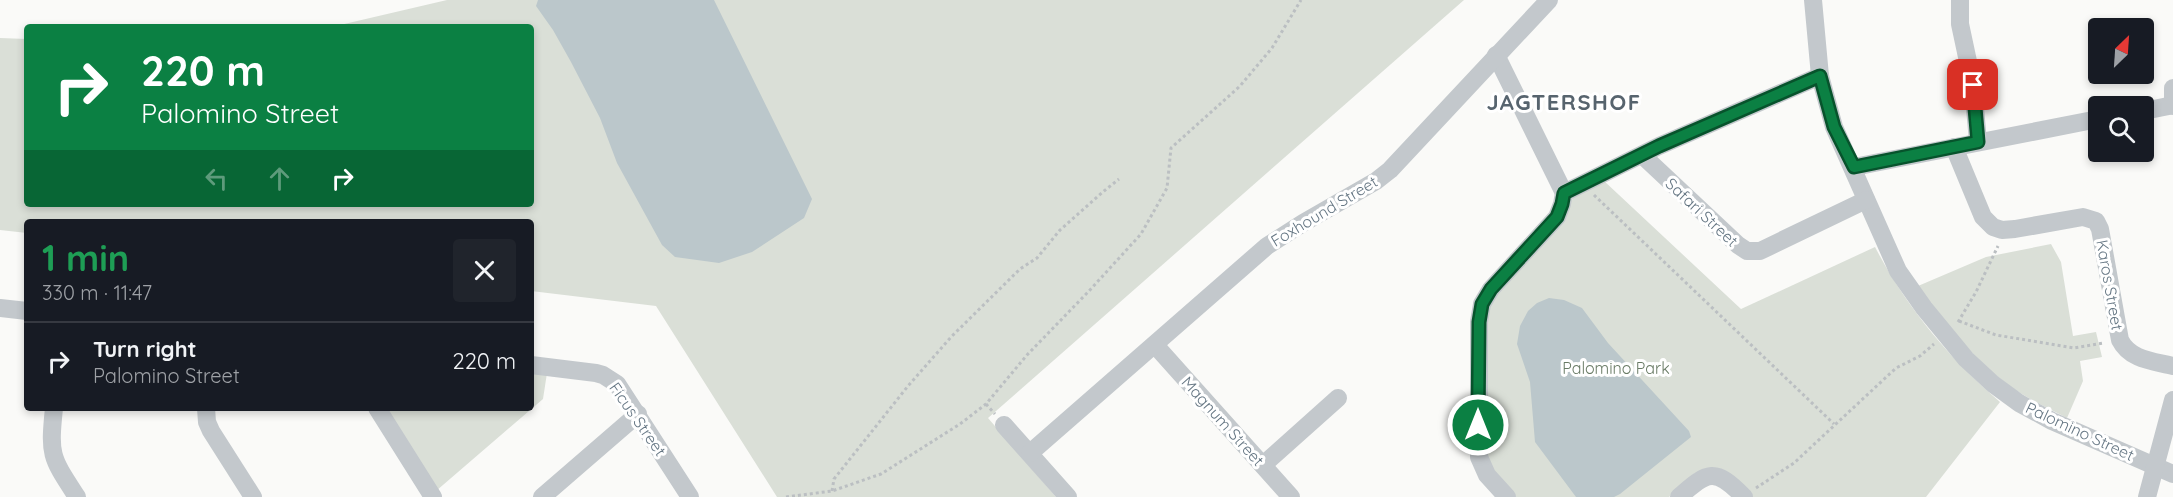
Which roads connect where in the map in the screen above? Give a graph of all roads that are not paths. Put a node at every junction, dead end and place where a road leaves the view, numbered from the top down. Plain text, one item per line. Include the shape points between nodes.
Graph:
1 (1549, 0) edge
2 (1813, 0) edge
3 (1960, 0) edge
4 (1496, 55) junction
5 (1820, 76) junction
6 (2173, 88) edge
7 (2173, 105) edge
8 (2154, 109) edge
9 (2088, 121) edge
10 (1978, 142) junction
11 (1954, 147) junction
12 (1642, 155) junction
13 (1854, 167) junction
14 (1564, 193) junction
15 (1866, 200) junction
16 (0, 308) edge
17 (24, 311) edge
18 (1155, 345) junction
19 (534, 365) edge
20 (2173, 366) edge
21 (1338, 398) dead end
22 (2173, 400) edge
23 (54, 411) edge
24 (206, 411) edge
25 (379, 411) edge
26 (638, 414) junction
27 (1004, 425) dead end
28 (1030, 453) junction
29 (1263, 465) junction
30 (2156, 466) junction
31 (2173, 474) edge
32 (1743, 496) edge
33 (77, 497) edge
34 (253, 497) edge
35 (433, 497) edge
36 (542, 497) edge
37 (690, 497) edge
38 (1068, 497) edge
39 (1291, 497) edge
40 (1507, 497) edge
41 (1679, 497) edge
42 (2147, 497) edge

1 - 4 street, Foxhound Street
2 - 5 street, Palomino Street
3 - 10 street via 1960,24 1973,85
4 - 14 street
4 - 18 street, Foxhound Street via 1376,182 1267,246
5 - 12 street
5 - 13 street, Palomino Street via 1834,127
6 - 7 street
7 - 8 street
9 - 10 street
10 - 11 street
11 - 13 street
11 - 20 street, Karos Street via 1983,217 1994,227 2015,230 2083,217 2096,221 2120,340 2136,357
12 - 14 street
12 - 15 street, Safari Street via 1738,245 1752,252
13 - 15 street, Palomino Street
14 - 40 street via 1557,217 1491,289 1480,312 1479,457 1487,475
15 - 30 street, Palomino Street via 1898,271 1917,299 1993,384 2052,421
16 - 17 street
18 - 28 street, Foxhound Street
18 - 29 street, Magnum Street
19 - 26 street, Ficus Street via 603,375 617,384
21 - 29 street
22 - 30 street
23 - 33 street via 52,453
24 - 34 street via 211,431
25 - 35 street
26 - 36 street
26 - 37 street, Ficus Street
27 - 28 street
28 - 38 street
29 - 39 street, Magnum Street
30 - 31 street, Palomino Street
30 - 42 street
32 - 41 street via 1725,479 1712,476 1697,481

